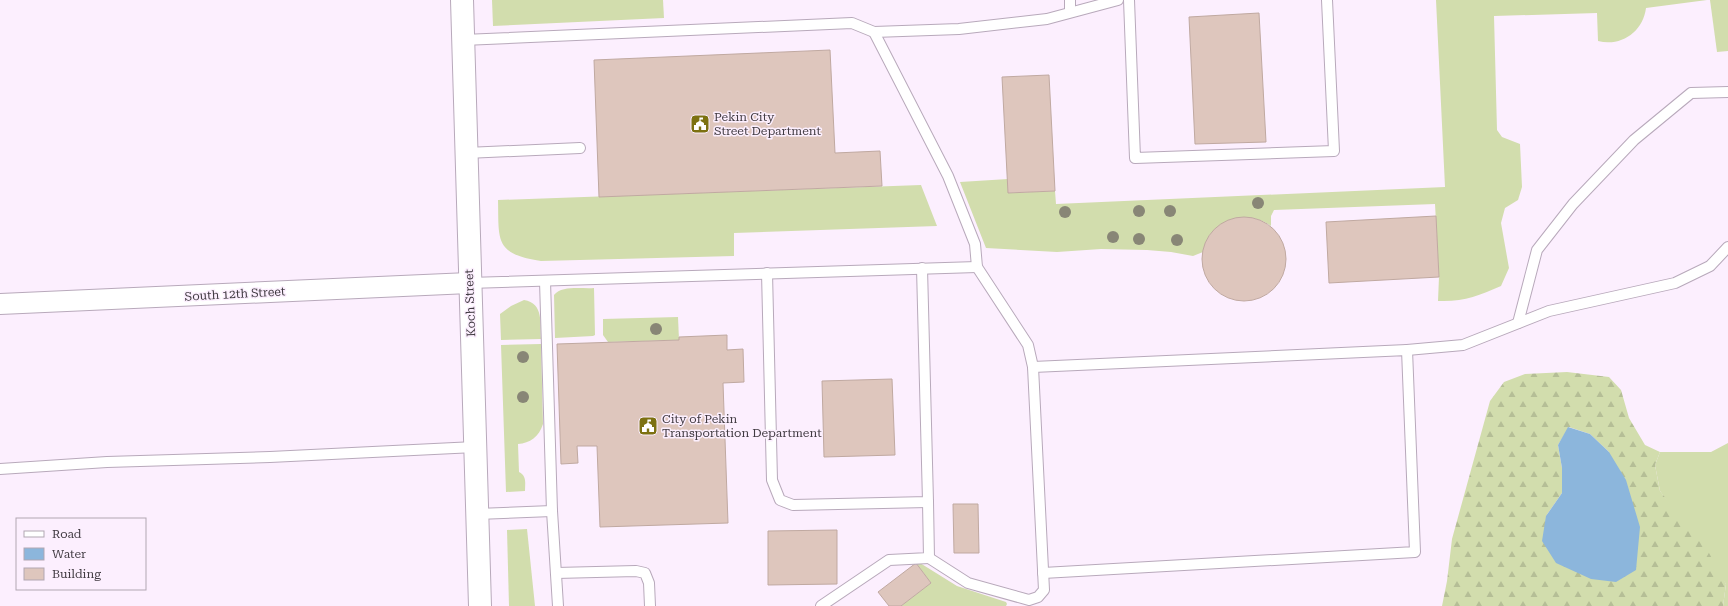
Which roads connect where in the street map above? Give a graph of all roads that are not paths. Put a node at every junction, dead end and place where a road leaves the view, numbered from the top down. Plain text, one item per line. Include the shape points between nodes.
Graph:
1 (462, 0) edge
2 (1070, 0) edge
3 (1118, 0) edge
4 (1129, 0) edge
5 (1327, 0) edge
6 (1070, 12) junction
7 (874, 32) junction
8 (463, 40) junction
9 (1728, 92) edge
10 (580, 148) dead end
11 (466, 153) junction
12 (1728, 247) edge
13 (977, 266) junction
14 (922, 268) junction
15 (767, 273) junction
16 (545, 281) junction
17 (469, 283) junction
18 (0, 304) edge
19 (1518, 323) junction
20 (1407, 350) junction
21 (1033, 367) junction
22 (475, 447) junction
23 (0, 469) edge
24 (928, 502) junction
25 (552, 511) junction
26 (477, 514) junction
27 (929, 558) junction
28 (556, 573) junction
29 (1043, 573) junction
30 (480, 606) edge
31 (558, 606) edge
32 (650, 606) edge
33 (821, 606) edge

1 - 8 street, Koch Street
2 - 6 lane
3 - 6 lane
4 - 5 lane via 1135,158 1334,151
6 - 7 lane via 1047,19 959,29
7 - 8 lane via 852,23
7 - 13 lane via 948,176 975,244
8 - 11 street, Koch Street
9 - 19 lane via 1691,93 1634,140 1573,204 1537,250
10 - 11 lane
11 - 17 street, Koch Street
12 - 19 lane via 1710,266 1675,283 1549,311
13 - 14 lane
13 - 21 lane via 1028,345
14 - 15 lane
14 - 24 lane
15 - 16 lane
15 - 24 lane via 772,480 780,500 794,505
16 - 17 lane
16 - 25 lane
17 - 18 street, South 12th Street
17 - 22 street, Koch Street
19 - 20 lane via 1463,345
20 - 21 lane
20 - 29 lane via 1415,552
21 - 29 lane
22 - 23 lane via 107,462
22 - 26 street, Koch Street
24 - 27 lane
25 - 26 lane
25 - 28 lane
26 - 30 street, Koch Street
27 - 29 lane via 968,582 1028,600 1038,597 1044,590
27 - 33 lane via 889,560
28 - 31 lane
28 - 32 lane via 636,571 645,574 650,583

